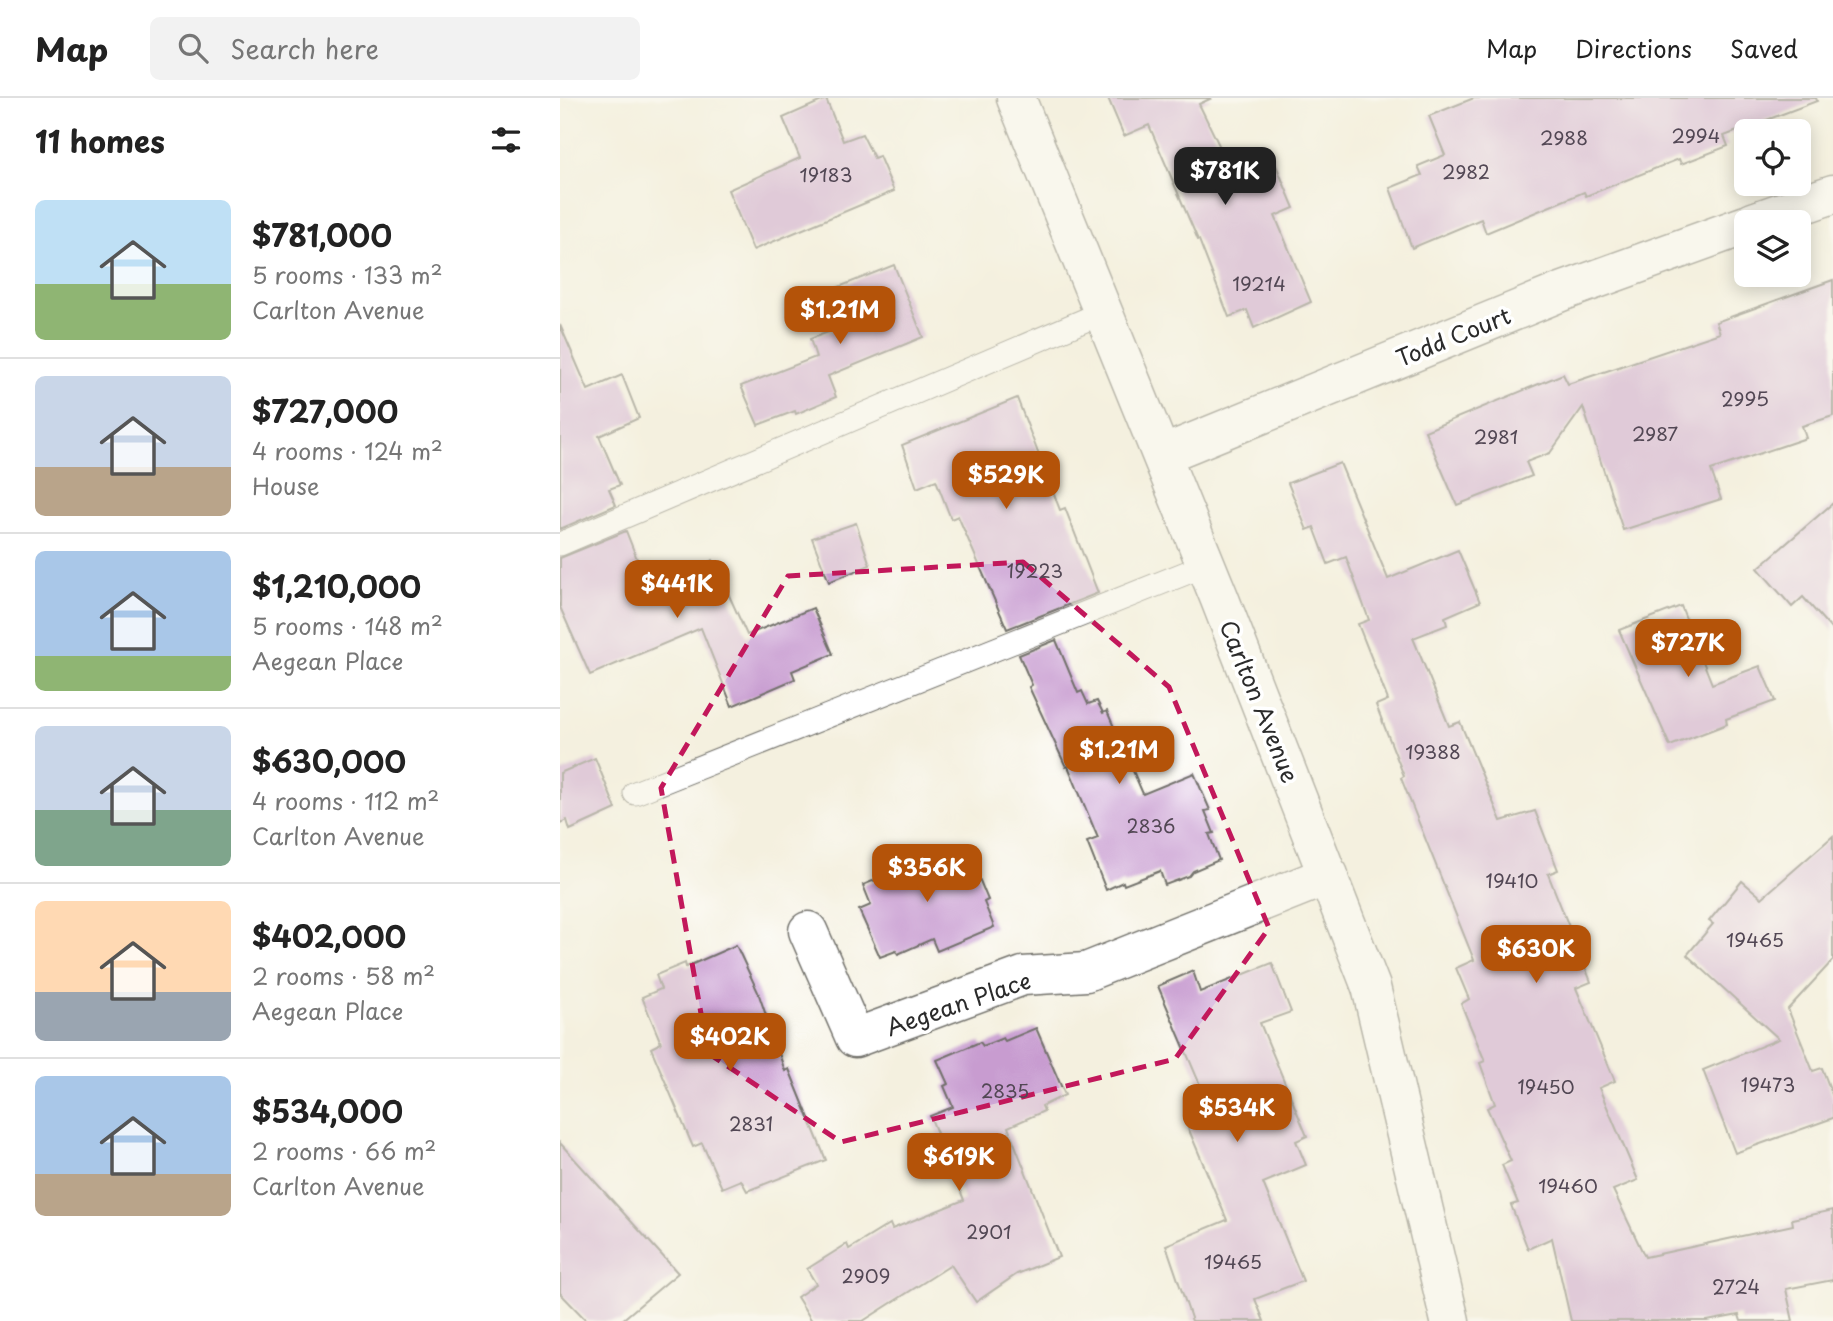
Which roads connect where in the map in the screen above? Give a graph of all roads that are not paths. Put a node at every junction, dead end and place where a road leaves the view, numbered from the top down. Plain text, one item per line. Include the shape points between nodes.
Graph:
1 (1016, 98) edge
2 (1833, 194) edge
3 (1788, 210) edge
4 (1734, 229) edge
5 (1104, 312) junction
6 (1162, 455) junction
7 (560, 544) edge
8 (1206, 565) junction
9 (635, 793) dead end
10 (1329, 875) junction
11 (808, 931) dead end
12 (1448, 1320) edge

1 - 5 street, Carlton Avenue
2 - 3 street
4 - 6 street, Todd Court via 1561,292
5 - 6 street, Carlton Avenue
5 - 7 lane
6 - 8 street, Carlton Avenue
8 - 9 lane
8 - 10 street, Carlton Avenue
10 - 11 street, Aegean Place via 1086,972 1023,976 855,1038
10 - 12 street, Carlton Avenue via 1371,987

